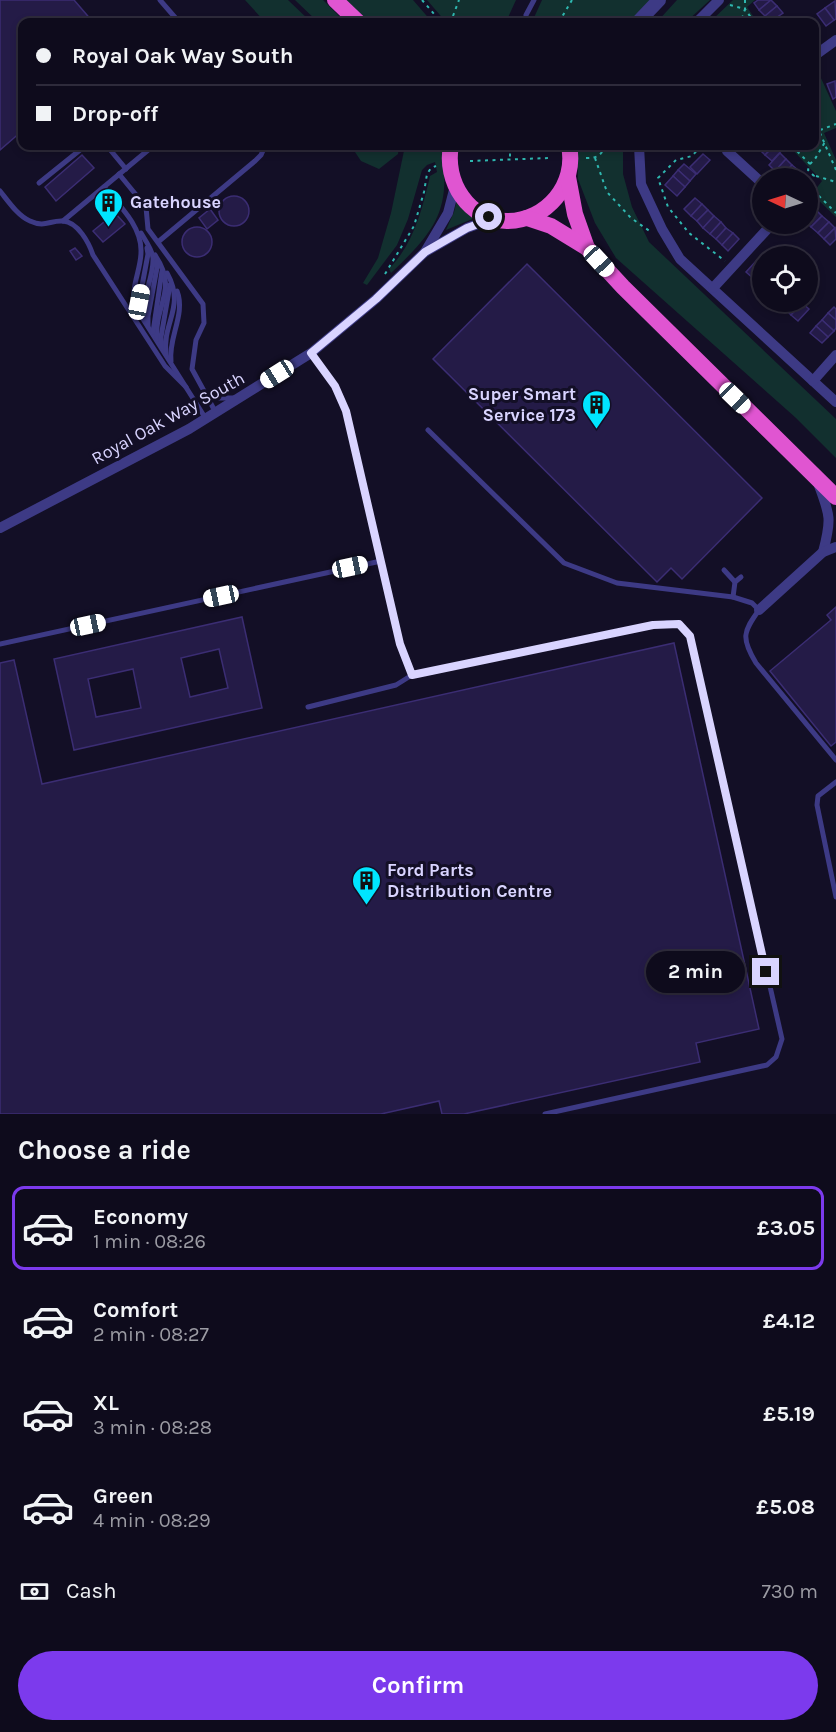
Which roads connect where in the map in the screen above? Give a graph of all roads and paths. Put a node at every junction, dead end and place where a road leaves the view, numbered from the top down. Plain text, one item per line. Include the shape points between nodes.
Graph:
1 (160, 0) edge
2 (335, 0) edge
3 (422, 0) edge
4 (459, 0) edge
5 (534, 0) edge
6 (572, 0) edge
7 (659, 0) edge
8 (745, 0) edge
9 (724, 3) edge
10 (745, 9) junction
11 (526, 15) dead end
12 (453, 16) dead end
13 (176, 18) edge
14 (354, 18) edge
15 (438, 18) edge
16 (561, 18) edge
17 (642, 18) edge
18 (703, 18) edge
19 (742, 18) edge
20 (751, 18) edge
21 (836, 40) edge
22 (819, 52) edge
23 (836, 124) edge
24 (820, 130) joint
25 (825, 142) junction
26 (80, 150) edge
27 (110, 150) edge
28 (148, 150) edge
29 (263, 150) edge
30 (510, 150) edge
31 (570, 150) edge
32 (603, 150) edge
33 (639, 150) edge
34 (697, 150) edge
35 (796, 150) edge
36 (727, 151) dead end
37 (446, 153) edge
38 (510, 158) junction
39 (549, 158) dead end
40 (586, 158) dead end
41 (594, 158) junction
42 (470, 161) dead end
43 (810, 164) junction
44 (809, 168) edge
45 (126, 169) junction
46 (836, 170) edge
47 (119, 174) junction
48 (752, 174) edge
49 (568, 177) junction
50 (818, 177) edge
51 (836, 182) edge
52 (39, 183) dead end
53 (455, 186) junction
54 (104, 187) junction
55 (0, 191) edge
56 (818, 195) edge
57 (836, 213) edge
58 (495, 218) junction
59 (527, 218) junction
60 (63, 221) junction
61 (136, 227) junction
62 (662, 229) junction
63 (141, 233) junction
64 (763, 234) edge
65 (146, 241) junction
66 (158, 242) junction
67 (150, 248) junction
68 (587, 248) junction
69 (425, 252) junction
70 (155, 255) junction
71 (159, 262) junction
72 (732, 267) junction
73 (164, 269) junction
74 (386, 273) dead end
75 (168, 276) junction
76 (713, 288) junction
77 (141, 317) junction
78 (146, 324) junction
79 (150, 331) junction
80 (155, 338) junction
81 (159, 345) junction
82 (164, 352) junction
83 (311, 353) junction
84 (836, 355) edge
85 (169, 359) junction
86 (173, 366) junction
87 (813, 381) junction
88 (186, 387) junction
89 (202, 391) junction
90 (243, 396) junction
91 (836, 402) edge
92 (211, 416) junction
93 (428, 430) dead end
94 (816, 477) junction
95 (836, 497) edge
96 (0, 528) edge
97 (836, 547) edge
98 (823, 552) junction
99 (381, 561) junction
100 (724, 570) dead end
101 (741, 577) dead end
102 (735, 582) junction
103 (733, 597) junction
104 (759, 610) junction
105 (0, 644) edge
106 (412, 675) junction
107 (308, 707) dead end
108 (836, 760) edge
109 (836, 782) edge
110 (836, 897) edge
111 (545, 1114) edge

1 - 13 lane
2 - 14 highway
3 - 15 path
4 - 12 path
5 - 11 lane
6 - 16 path
7 - 17 street
8 - 10 path
9 - 10 path
9 - 18 street
10 - 19 path
10 - 20 path
21 - 22 street
23 - 24 path
24 - 25 path
25 - 43 path
25 - 46 path
26 - 52 lane
27 - 45 lane
28 - 45 lane
29 - 66 lane
30 - 38 path
31 - 49 highway
32 - 41 path
33 - 62 street via 641,184
34 - 72 path via 692,156 676,160 658,178 668,207 689,233
35 - 43 path
36 - 48 street
37 - 53 highway
37 - 74 path via 430,168 414,226
38 - 39 path
38 - 42 path
40 - 41 path
41 - 62 path via 607,192 631,218 652,232
43 - 44 path
45 - 47 lane
47 - 54 lane
47 - 66 lane via 146,207 148,229
49 - 59 highway via 561,193 546,208
49 - 68 highway
50 - 51 path
53 - 58 highway via 474,209
53 - 69 street, Royal Oak Way South via 448,213
54 - 60 lane
54 - 61 lane
55 - 60 lane via 29,221 46,225
56 - 57 path
58 - 59 highway
58 - 69 street, Royal Oak Way South via 467,228
59 - 68 highway via 550,226
60 - 88 lane via 88,242 165,366
61 - 63 lane
61 - 77 lane via 141,250 133,301
62 - 76 street via 680,259
63 - 65 lane
63 - 77 lane via 148,251 139,302
64 - 72 street
65 - 67 lane
65 - 78 lane via 153,261 143,309
66 - 89 lane via 203,304 204,323 196,340 192,369
67 - 70 lane
67 - 79 lane via 157,265 148,316
68 - 94 highway
69 - 83 street, Royal Oak Way South
70 - 71 lane
70 - 80 lane via 162,272 153,323
71 - 73 lane
71 - 81 lane via 166,282 157,330
72 - 76 street
73 - 75 lane
73 - 82 lane via 171,289 161,337
75 - 85 lane via 175,293 166,345
75 - 86 lane via 180,300 170,356
76 - 87 street
77 - 78 lane
78 - 79 lane
79 - 80 lane
80 - 81 lane
81 - 82 lane
82 - 85 lane
83 - 90 street, Royal Oak Way South
83 - 99 lane via 335,386 346,411
84 - 87 street
85 - 86 lane
86 - 88 lane
87 - 91 street
88 - 92 lane
89 - 90 lane via 226,399
89 - 92 lane
90 - 92 street, Royal Oak Way South
92 - 96 street, Royal Oak Way South
93 - 103 lane via 564,563 617,583
94 - 95 highway
94 - 98 street via 830,513
97 - 98 street
98 - 104 street
99 - 105 lane
99 - 106 lane via 400,644
100 - 102 lane
101 - 102 lane
102 - 103 lane
103 - 104 lane via 752,603
104 - 108 lane via 747,627 749,652
106 - 107 lane via 396,685
106 - 111 lane via 667,623 679,624 690,636 782,1040 776,1057 766,1065
109 - 110 lane via 818,796 816,805

